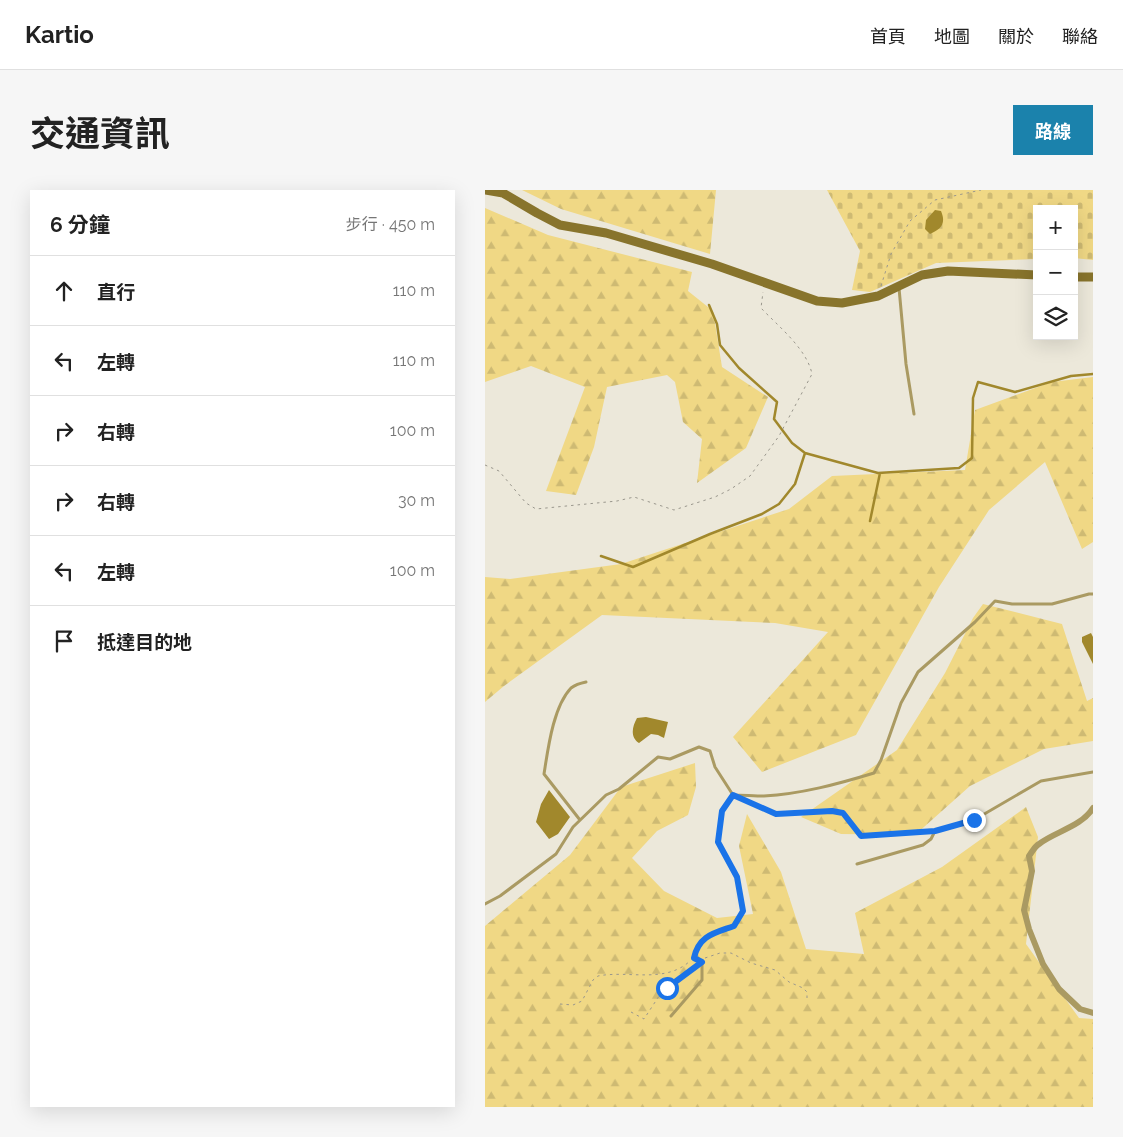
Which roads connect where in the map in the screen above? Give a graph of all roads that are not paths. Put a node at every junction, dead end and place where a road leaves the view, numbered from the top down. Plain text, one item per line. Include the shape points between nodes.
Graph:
1 (485, 190) edge
2 (1033, 275) edge
3 (1078, 276) edge
4 (1093, 277) edge
5 (899, 286) junction
6 (914, 414) dead end
7 (1093, 594) edge
8 (586, 682) dead end
9 (1093, 772) edge
10 (733, 795) junction
11 (1093, 808) edge
12 (580, 820) junction
13 (935, 831) junction
14 (857, 864) dead end
15 (485, 904) edge
16 (1093, 1013) edge
17 (671, 1016) dead end

1 - 5 street via 503,194 560,225 606,233 712,264 817,300 842,303 878,296
2 - 5 street via 948,271 922,274
3 - 4 street
5 - 6 lane
7 - 10 lane via 1052,604 995,601 918,672 901,703 874,773 835,785 786,793
8 - 12 lane via 573,687 563,699 551,732 544,774
9 - 13 lane via 1041,781 974,820
10 - 12 lane via 715,768 710,751 699,747 670,759 658,758 619,789 606,795
10 - 13 lane via 776,814 843,813 861,836
10 - 17 lane via 722,811 718,842 737,877 743,911 734,926 712,934 697,946 694,958 702,962 702,980
11 - 16 street via 1072,827 1037,844 1029,856 1032,871 1024,910 1040,955 1059,989 1079,1009
12 - 15 lane via 556,854
13 - 14 lane via 923,845

